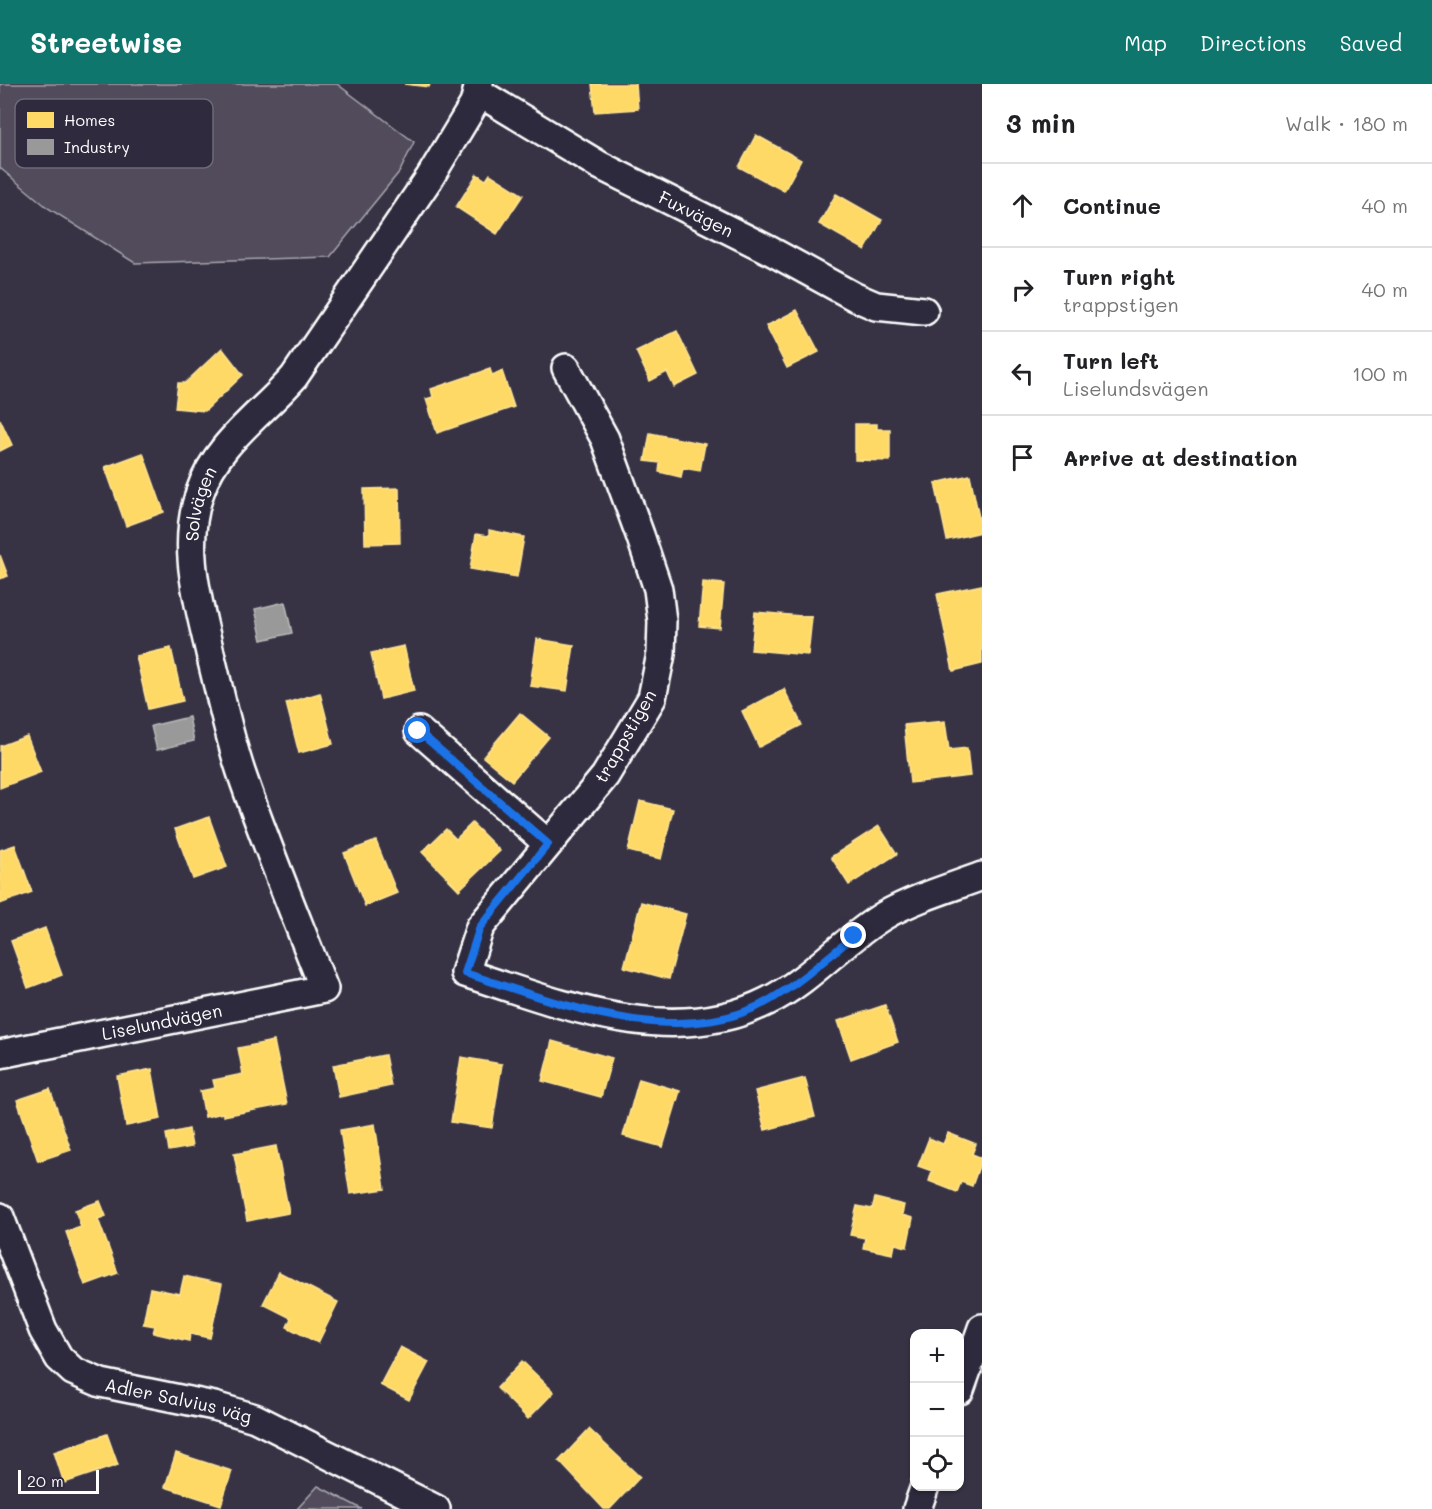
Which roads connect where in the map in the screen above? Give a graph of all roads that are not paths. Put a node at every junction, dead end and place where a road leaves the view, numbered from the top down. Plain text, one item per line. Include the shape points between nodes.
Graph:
1 (479, 88) edge
2 (924, 311) dead end
3 (566, 368) dead end
4 (418, 731) dead end
5 (548, 844) junction
6 (982, 876) edge
7 (324, 989) joint
8 (0, 1054) edge
9 (0, 1217) edge
10 (982, 1328) edge
11 (962, 1383) edge
12 (923, 1491) edge
13 (436, 1509) edge
14 (917, 1509) edge

1 - 2 street, Fuxvägen via 599,165 855,297 876,306
1 - 7 street, Solvägen via 474,104 430,177 294,377 271,404 240,429 214,462 200,492 192,524 191,573 225,716 241,771
3 - 5 street, trappstigen via 605,439 644,546 658,589 662,654 651,698 605,776
4 - 5 street
5 - 6 street, trappstigen via 480,927 465,973 614,1017 652,1023 702,1022 735,1015 770,1000 886,915
7 - 8 street, Liselundvägen
9 - 13 street, Adler Salvius väg via 43,1330 59,1358 74,1371 101,1383 255,1418
10 - 11 street
12 - 14 street

